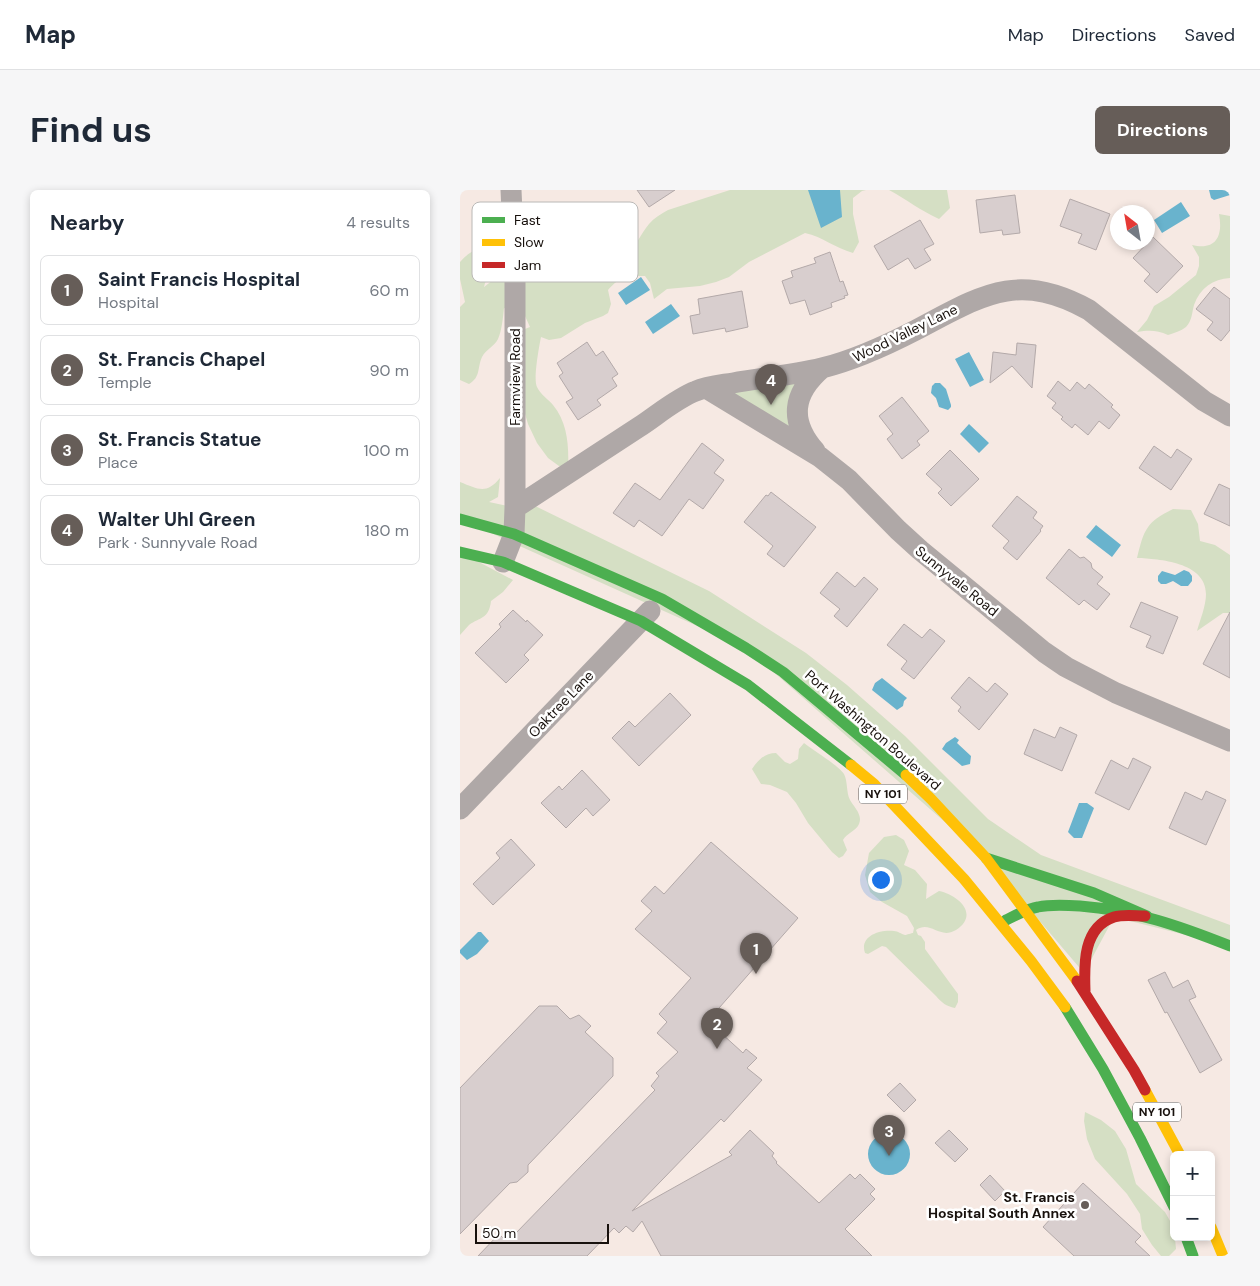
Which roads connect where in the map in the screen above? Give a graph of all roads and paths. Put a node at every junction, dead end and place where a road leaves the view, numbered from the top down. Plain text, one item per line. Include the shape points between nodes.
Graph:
1 (515, 282) edge
2 (822, 368) junction
3 (706, 388) junction
4 (1230, 416) edge
5 (820, 457) junction
6 (515, 508) junction
7 (460, 520) edge
8 (514, 534) junction
9 (460, 552) edge
10 (503, 562) junction
11 (662, 599) junction
12 (641, 621) junction
13 (1230, 741) edge
14 (460, 810) edge
15 (986, 858) junction
16 (1025, 910) junction
17 (1147, 916) junction
18 (1000, 923) junction
19 (1230, 946) edge
20 (1085, 991) junction
21 (1178, 1151) edge
22 (1170, 1199) edge
23 (1215, 1237) edge
24 (1187, 1241) edge
25 (1193, 1256) edge
26 (1223, 1256) edge

1 - 6 street, Farmview Road
2 - 3 street, Wood Valley Lane
2 - 4 street, Wood Valley Lane via 868,353 975,299 996,293 1035,290 1072,300 1089,310 1204,401
2 - 5 street via 810,378 797,409 800,428
3 - 5 street, Sunnyvale Road
3 - 6 street, Wood Valley Lane via 688,395
5 - 13 street, Sunnyvale Road via 855,486 920,550 1044,652 1116,693
6 - 8 street, Farmview Road
7 - 8 main road, Port Washington Boulevard / NY 101
8 - 10 street, Farmview Road
8 - 11 main road, Port Washington Boulevard / NY 101
9 - 10 main road, NY 101
10 - 12 main road, NY 101
11 - 12 street, Oaktree Lane
11 - 15 main road, Port Washington Boulevard / NY 101 via 783,672 900,770
12 - 14 street, Oaktree Lane
12 - 18 main road, NY 101 via 748,684 843,758 880,791 964,879
15 - 16 main road, Port Washington Boulevard / NY 101
15 - 17 main road via 1094,893
16 - 17 main road via 1070,906
16 - 18 main road
16 - 20 main road, Port Washington Boulevard / NY 101
17 - 19 main road
17 - 20 main road via 1114,917 1093,930 1085,956
18 - 22 main road, NY 101 via 1063,1004 1103,1069
20 - 21 main road, Port Washington Boulevard / NY 101 via 1134,1070
23 - 26 main road
24 - 25 main road

